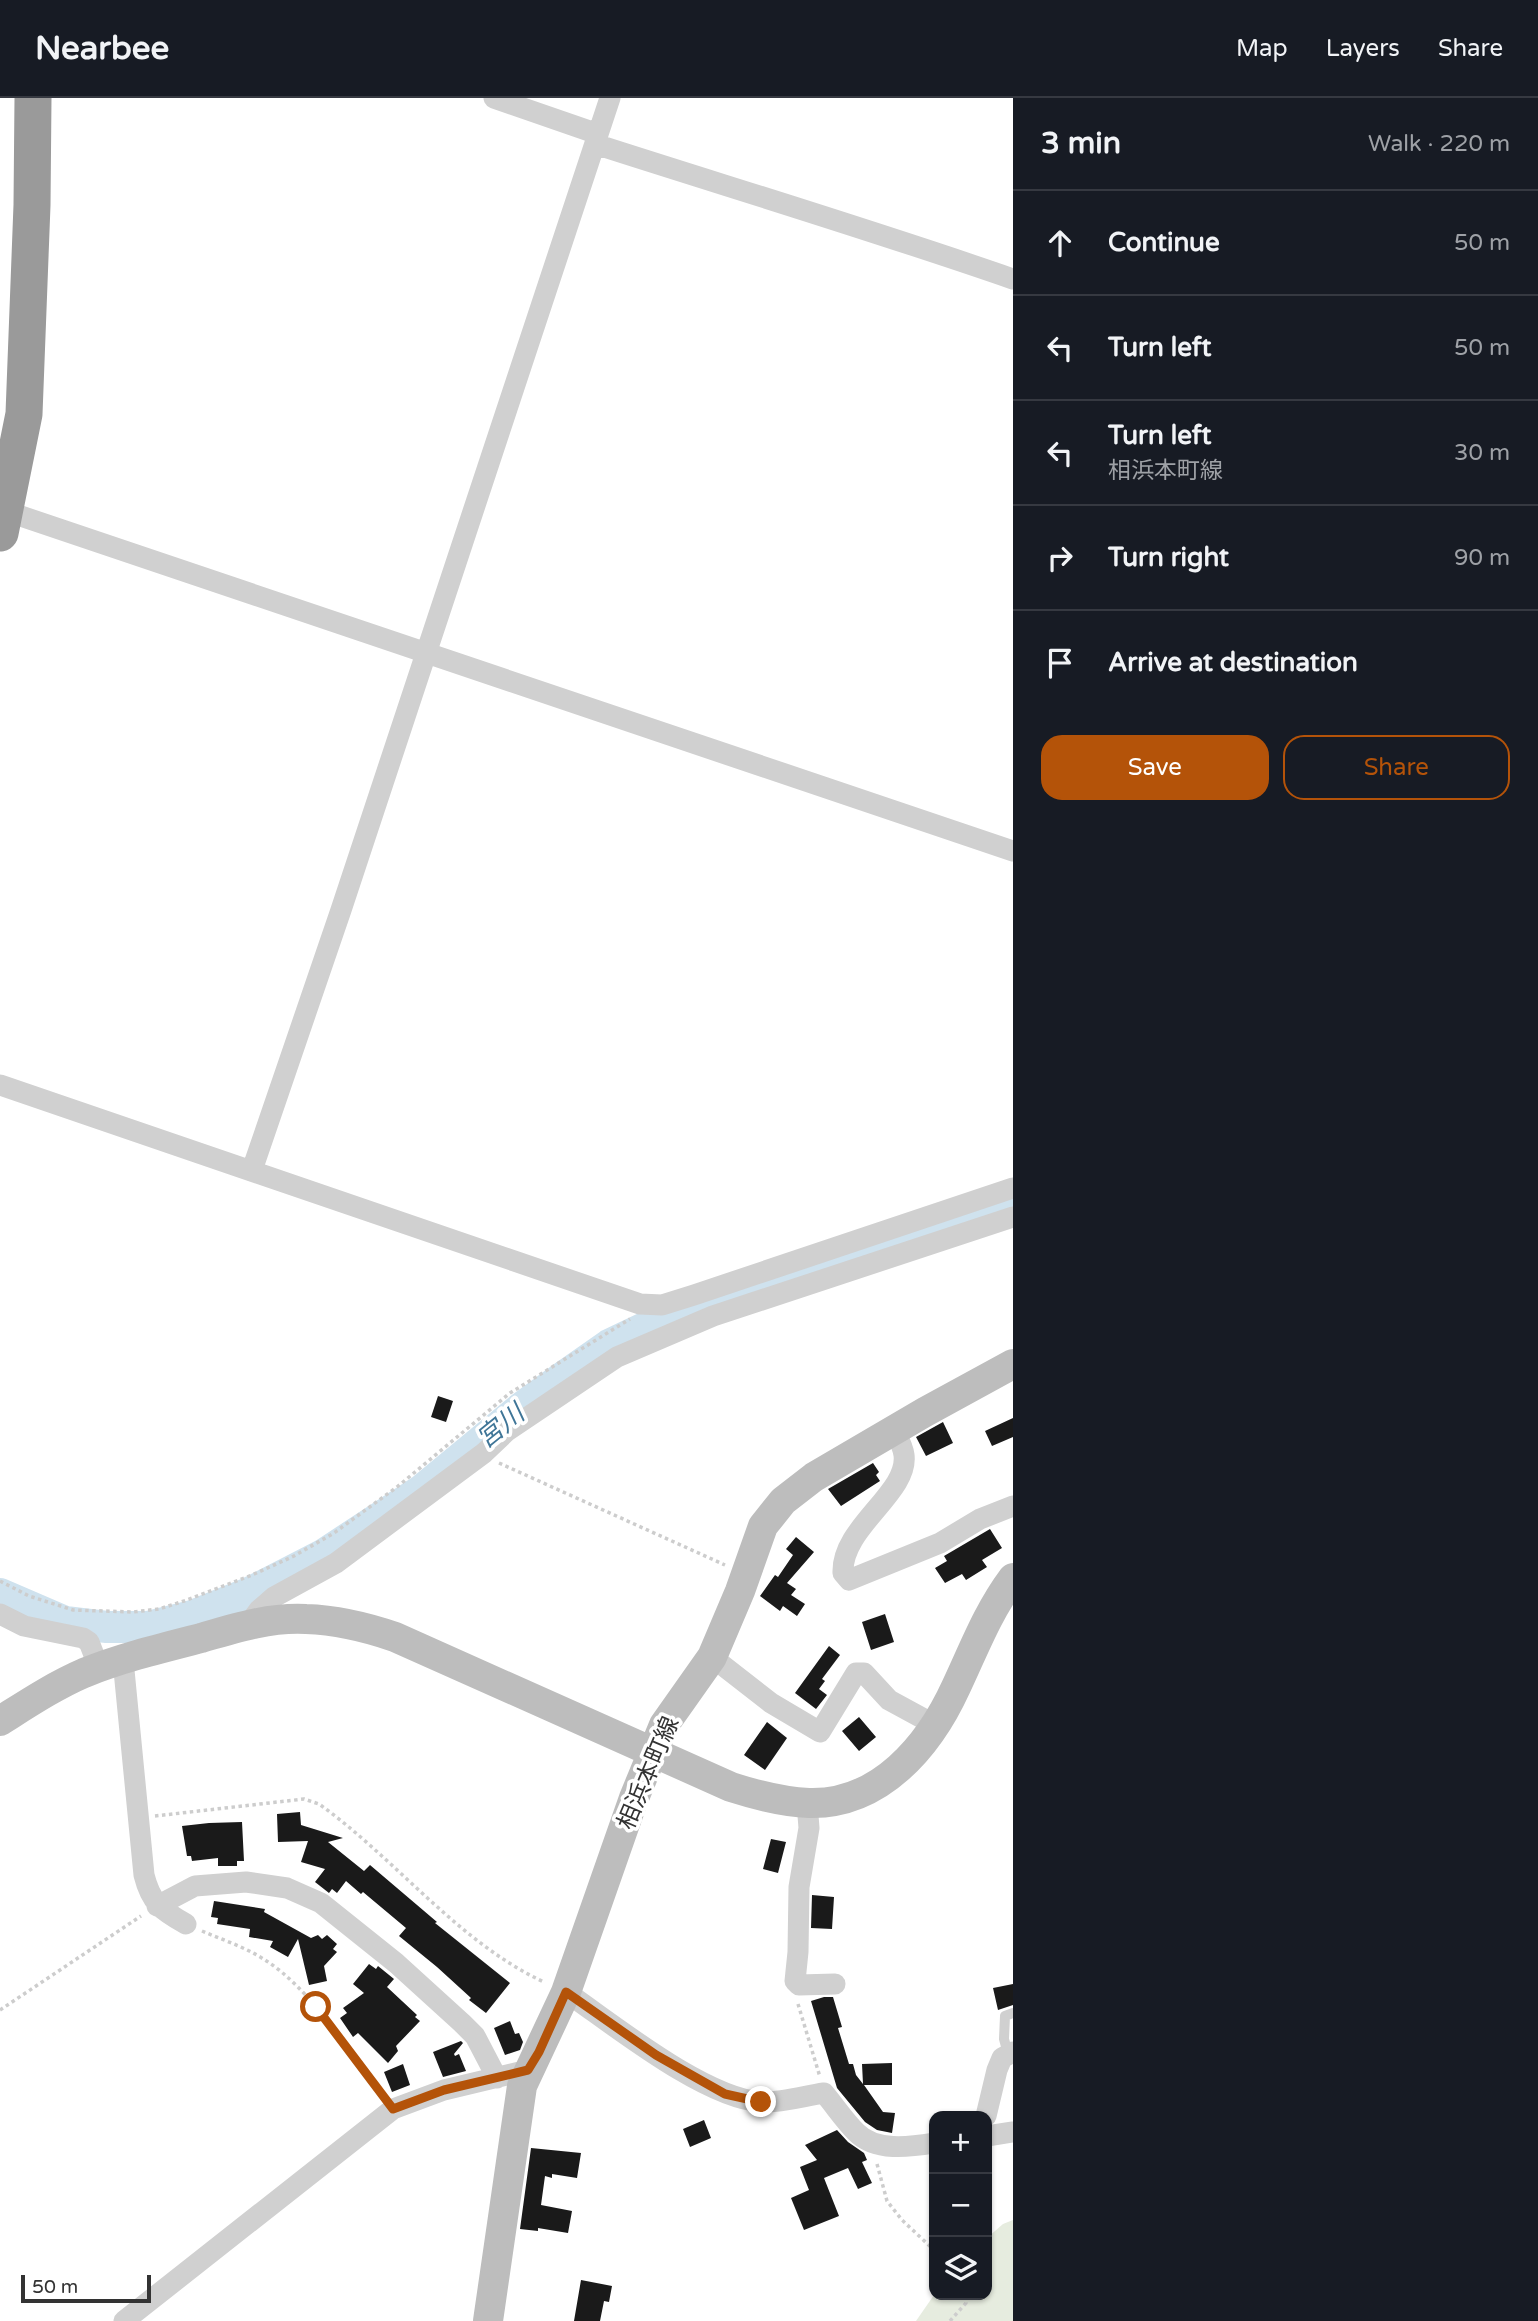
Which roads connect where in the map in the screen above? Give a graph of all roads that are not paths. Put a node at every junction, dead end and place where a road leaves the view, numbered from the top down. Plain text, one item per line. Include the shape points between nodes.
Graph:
1 (33, 98) edge
2 (494, 98) edge
3 (610, 98) edge
4 (597, 139) junction
5 (1013, 279) edge
6 (3, 522) edge
7 (426, 651) junction
8 (1013, 851) edge
9 (0, 1086) edge
10 (252, 1170) junction
11 (1013, 1188) edge
12 (1013, 1217) edge
13 (1013, 1364) edge
14 (894, 1430) junction
15 (1013, 1506) edge
16 (1013, 1578) edge
17 (0, 1614) edge
18 (248, 1625) junction
19 (712, 1657) junction
20 (111, 1664) junction
21 (0, 1721) edge
22 (935, 1726) junction
23 (654, 1752) junction
24 (807, 1803) junction
25 (157, 1906) junction
26 (186, 1924) road end
27 (835, 1984) dead end
28 (566, 1992) junction
29 (1013, 2013) edge
30 (1011, 2053) edge
31 (528, 2070) junction
32 (497, 2078) junction
33 (987, 2111) edge
34 (1013, 2132) edge
35 (992, 2135) edge
36 (929, 2144) edge
37 (124, 2321) edge
38 (488, 2321) edge

1 - 6 highway via 24,414
2 - 4 street
3 - 4 street
4 - 5 street
4 - 7 street
6 - 7 street
7 - 8 street
7 - 10 street
9 - 10 street
10 - 11 street via 652,1306
12 - 18 street via 713,1316 617,1357 507,1431 335,1563 274,1597
13 - 14 street, 相浜本町線
14 - 15 street via 905,1456 903,1470 846,1551 843,1573 849,1580 940,1543
14 - 19 street, 相浜本町線 via 783,1500 764,1525
16 - 22 street via 977,1638
17 - 20 street via 24,1626 83,1638
18 - 20 street
18 - 23 street via 305,1618 375,1630
19 - 22 street via 771,1703 820,1732 856,1673 864,1673 889,1700
19 - 23 street, 相浜本町線 via 664,1725
20 - 21 street via 53,1689
20 - 25 street via 139,1818 144,1875
22 - 24 street via 905,1763 881,1783 847,1798
23 - 24 street via 731,1787
23 - 28 street, 相浜本町線
24 - 27 street via 809,1828 799,1887 795,1981 799,1985
25 - 26 street
25 - 32 street via 195,1886 246,1882 287,1888 321,1903 462,2022 475,2036
28 - 31 street, 相浜本町線
28 - 36 street via 656,2055 725,2094 761,2102 824,2093 857,2134 871,2141 902,2148
29 - 30 lane via 1005,2016 1004,2039
30 - 33 street via 1002,2058 997,2070
31 - 32 street
31 - 38 street, 相浜本町線 via 518,2105
32 - 37 street via 444,2090 393,2109
34 - 35 street

